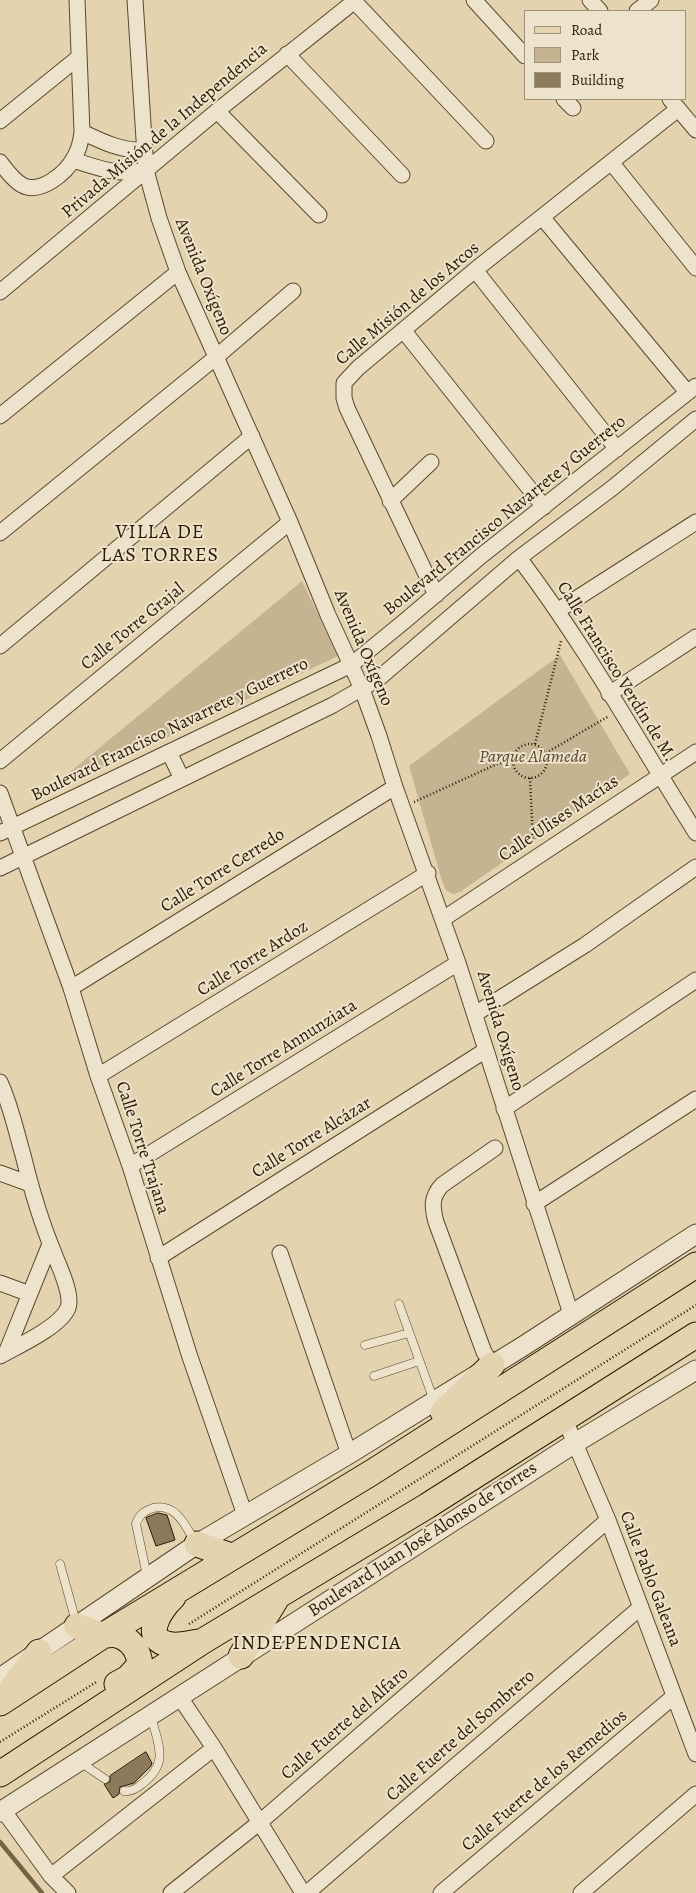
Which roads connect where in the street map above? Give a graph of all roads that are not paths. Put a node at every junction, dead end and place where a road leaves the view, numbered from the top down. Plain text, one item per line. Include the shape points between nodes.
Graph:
1 (77, 0) edge
2 (135, 0) edge
3 (355, 0) edge
4 (474, 0) edge
5 (590, 0) edge
6 (651, 0) edge
7 (599, 10) edge
8 (638, 10) edge
9 (287, 54) junction
10 (524, 55) edge
11 (80, 57) junction
12 (674, 104) edge
13 (217, 111) junction
14 (0, 121) edge
15 (696, 130) edge
16 (82, 132) junction
17 (486, 141) dead end
18 (144, 150) junction
19 (73, 160) junction
20 (0, 162) edge
21 (611, 162) junction
22 (146, 170) junction
23 (402, 175) dead end
24 (319, 215) dead end
25 (542, 217) junction
26 (696, 268) edge
27 (475, 270) junction
28 (178, 272) junction
29 (293, 291) dead end
30 (0, 292) edge
31 (403, 330) junction
32 (215, 358) junction
33 (692, 389) edge
34 (0, 416) edge
35 (696, 419) edge
36 (252, 436) junction
37 (617, 449) junction
38 (430, 462) dead end
39 (390, 501) junction
40 (544, 507) junction
41 (290, 522) junction
42 (696, 522) edge
43 (0, 533) edge
44 (519, 558) junction
45 (436, 595) junction
46 (557, 612) junction
47 (696, 638) edge
48 (0, 646) edge
49 (351, 665) junction
50 (362, 690) junction
51 (609, 694) junction
52 (169, 752) junction
53 (696, 752) edge
54 (0, 761) edge
55 (660, 775) junction
56 (182, 779) junction
57 (395, 786) junction
58 (0, 794) edge
59 (6, 830) edge
60 (696, 833) edge
61 (23, 856) junction
62 (0, 868) edge
63 (696, 868) edge
64 (428, 873) junction
65 (443, 919) junction
66 (458, 963) junction
67 (696, 980) edge
68 (70, 988) junction
69 (475, 1014) junction
70 (486, 1050) junction
71 (98, 1076) junction
72 (0, 1082) edge
73 (696, 1099) edge
74 (504, 1109) junction
75 (495, 1148) dead end
76 (130, 1166) junction
77 (0, 1173) edge
78 (30, 1184) junction
79 (534, 1204) junction
80 (696, 1234) edge
81 (50, 1244) junction
82 (280, 1253) dead end
83 (158, 1258) junction
84 (696, 1265) edge
85 (0, 1283) edge
86 (30, 1294) junction
87 (399, 1304) dead end
88 (570, 1314) junction
89 (410, 1333) junction
90 (696, 1335) edge
91 (366, 1345) dead end
92 (3, 1354) edge
93 (419, 1361) junction
94 (492, 1365) junction
95 (696, 1370) edge
96 (374, 1376) dead end
97 (619, 1385) junction
98 (434, 1401) junction
99 (634, 1407) junction
100 (565, 1420) junction
101 (575, 1443) junction
102 (350, 1454) junction
103 (371, 1473) junction
104 (245, 1515) junction
105 (608, 1520) junction
106 (197, 1544) junction
107 (231, 1556) junction
108 (60, 1564) dead end
109 (148, 1578) junction
110 (192, 1580) junction
111 (277, 1597) junction
112 (641, 1607) junction
113 (77, 1626) junction
114 (194, 1633) junction
115 (104, 1635) junction
116 (39, 1652) joint
117 (241, 1656) junction
118 (1, 1694) edge
119 (179, 1696) junction
120 (673, 1697) junction
121 (151, 1716) junction
122 (70, 1728) junction
123 (214, 1748) junction
124 (696, 1754) edge
125 (78, 1761) junction
126 (0, 1774) edge
127 (105, 1779) dead end
128 (124, 1791) dead end
129 (696, 1794) edge
130 (1, 1811) edge
131 (260, 1822) junction
132 (51, 1876) junction
133 (68, 1893) edge
134 (171, 1893) edge
135 (303, 1893) edge
136 (306, 1893) edge
137 (441, 1893) edge
138 (581, 1893) edge

1 - 11 street
2 - 18 street, Avenida Oxígeno
3 - 9 street, Privada Misión de la Independencia
3 - 17 street
4 - 10 street
5 - 7 street
6 - 8 street
9 - 13 street, Privada Misión de la Independencia
9 - 23 street
11 - 14 street
11 - 16 street
12 - 15 street
12 - 21 street, Calle Misión de los Arcos
13 - 22 street, Privada Misión de la Independencia
13 - 24 street
16 - 18 street via 114,147
16 - 19 street
18 - 22 street, Avenida Oxígeno
19 - 20 street via 55,178 31,188 22,186
19 - 22 street via 120,173
21 - 25 street, Calle Misión de los Arcos
21 - 26 street
22 - 28 street, Avenida Oxígeno
22 - 30 street, Privada Misión de la Independencia
25 - 27 street, Calle Misión de los Arcos
25 - 33 street
27 - 31 street, Calle Misión de los Arcos
27 - 37 street
28 - 32 street, Avenida Oxígeno
28 - 34 street
29 - 32 street
31 - 39 street, Calle Misión de los Arcos via 358,368 344,383 343,389 347,408
31 - 40 street
32 - 36 street, Avenida Oxígeno
32 - 43 street
33 - 37 street, Boulevard Francisco Navarrete y Guerrero
35 - 44 street via 612,489
36 - 41 street, Avenida Oxígeno
36 - 48 street
37 - 40 street, Boulevard Francisco Navarrete y Guerrero
38 - 39 street
39 - 45 street, Calle Misión de los Arcos
40 - 45 street, Boulevard Francisco Navarrete y Guerrero
41 - 49 street, Avenida Oxígeno
41 - 54 street, Calle Torre Grajal
42 - 46 street
44 - 46 street, Calle Francisco Verdín de M.
44 - 50 street via 404,658
45 - 49 street, Boulevard Francisco Navarrete y Guerrero
46 - 51 street, Calle Francisco Verdín de M.
47 - 51 street
49 - 50 street, Avenida Oxígeno
49 - 52 street, Boulevard Francisco Navarrete y Guerrero
50 - 56 street
50 - 57 street, Avenida Oxígeno
51 - 55 street, Calle Francisco Verdín de M.
52 - 56 street
52 - 59 street, Boulevard Francisco Navarrete y Guerrero
53 - 55 street, Calle Ulises Macías
55 - 60 street, Calle Francisco Verdín de M.
55 - 65 street, Calle Ulises Macías
56 - 61 street
57 - 64 street, Avenida Oxígeno
57 - 68 street, Calle Torre Cerredo
58 - 59 street, Calle Torre Trajana
59 - 61 street, Calle Torre Trajana
61 - 62 street
61 - 68 street, Calle Torre Trajana
63 - 69 street via 585,945
64 - 65 street, Avenida Oxígeno
64 - 71 street, Calle Torre Ardoz
65 - 66 street, Avenida Oxígeno
66 - 69 street, Avenida Oxígeno
66 - 76 street, Calle Torre Annunziata
67 - 74 street
68 - 71 street, Calle Torre Trajana
69 - 70 street, Avenida Oxígeno
70 - 74 street, Avenida Oxígeno
70 - 83 street, Calle Torre Alcázar
71 - 76 street, Calle Torre Trajana
72 - 78 street
73 - 79 street
74 - 79 street, Avenida Oxígeno
75 - 94 street via 442,1185 433,1200 436,1222 484,1352
76 - 83 street, Calle Torre Trajana
77 - 78 street
78 - 81 street
79 - 88 street, Avenida Oxígeno
80 - 88 street
81 - 86 street
81 - 92 street via 64,1280 69,1302 67,1309 51,1326
82 - 102 street
83 - 104 street, Calle Torre Trajana
84 - 103 main road
85 - 86 street
86 - 92 street
87 - 89 lane
88 - 94 street
89 - 91 lane
89 - 93 lane
90 - 97 main road, Boulevard Juan José Alonso de Torres
93 - 96 lane
93 - 98 lane
94 - 98 street
94 - 103 main road via 460,1397
95 - 99 street, Boulevard Juan José Alonso de Torres
97 - 99 street
97 - 100 main road, Boulevard Juan José Alonso de Torres
98 - 102 street
99 - 101 street, Boulevard Juan José Alonso de Torres
100 - 101 street, Calle Pablo Galeana
100 - 111 main road, Boulevard Juan José Alonso de Torres
101 - 105 street, Calle Pablo Galeana
101 - 117 street, Boulevard Juan José Alonso de Torres
102 - 104 street
103 - 107 main road
104 - 106 street
105 - 112 street, Calle Pablo Galeana
105 - 131 street, Calle Fuerte del Alfaro
106 - 107 main road
106 - 109 street
106 - 109 lane via 172,1510 161,1506 142,1513 136,1524
107 - 110 main road
108 - 113 lane
109 - 113 street
110 - 114 main road via 162,1609 154,1628 157,1637 168,1644 181,1644
110 - 115 main road
111 - 114 main road, Boulevard Juan José Alonso de Torres
111 - 117 main road
112 - 120 street, Calle Pablo Galeana
112 - 136 street, Calle Fuerte del Sombrero
113 - 115 main road
113 - 116 street
114 - 122 main road, Boulevard Juan José Alonso de Torres
115 - 118 main road
115 - 122 main road via 124,1638 139,1654 140,1665 128,1678 84,1707
116 - 118 main road
117 - 119 street, Boulevard Juan José Alonso de Torres
119 - 121 street, Boulevard Juan José Alonso de Torres
119 - 123 street
120 - 124 street, Calle Pablo Galeana
120 - 137 street, Calle Fuerte de los Remedios
121 - 125 street, Boulevard Juan José Alonso de Torres
121 - 128 lane via 160,1751 158,1767 136,1789
122 - 126 main road, Boulevard Juan José Alonso de Torres
123 - 131 street
123 - 132 street
125 - 127 lane
125 - 130 street, Boulevard Juan José Alonso de Torres
129 - 138 street
130 - 132 street
131 - 134 street, Calle Fuerte del Alfaro
131 - 135 street
132 - 133 street

